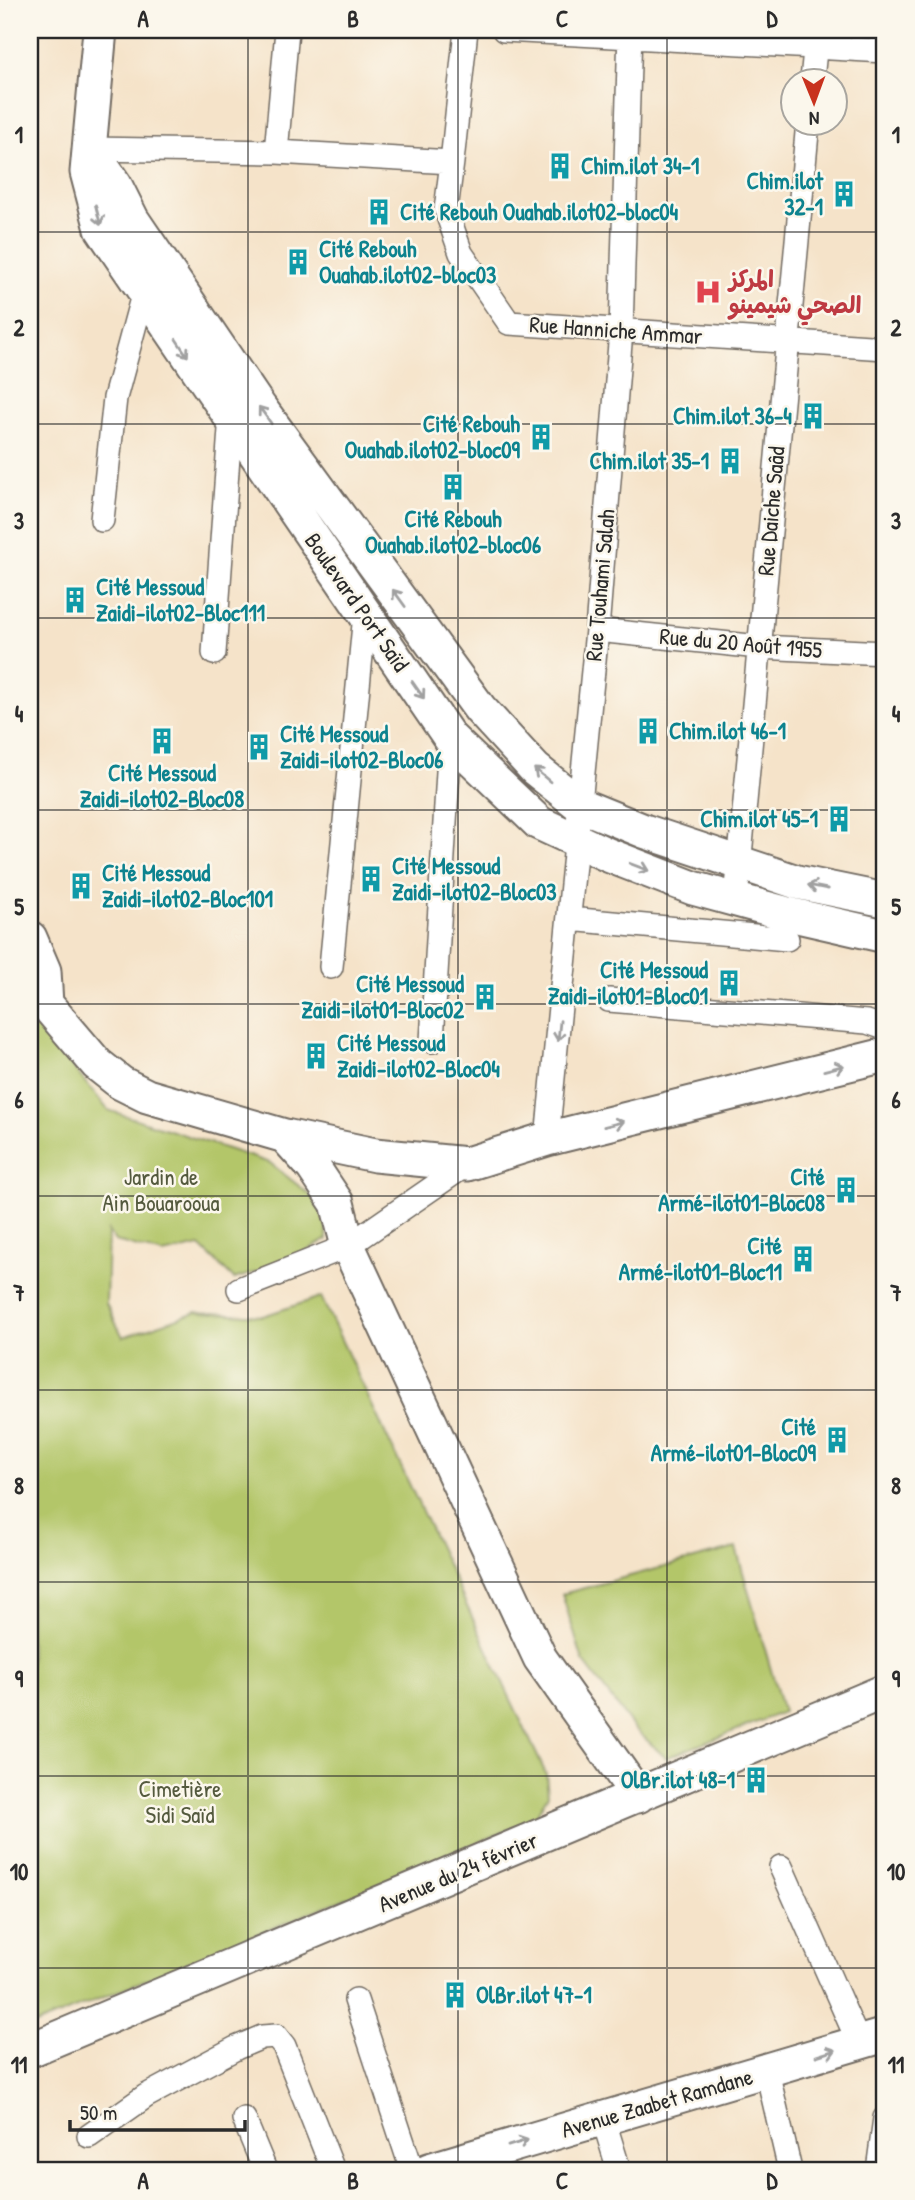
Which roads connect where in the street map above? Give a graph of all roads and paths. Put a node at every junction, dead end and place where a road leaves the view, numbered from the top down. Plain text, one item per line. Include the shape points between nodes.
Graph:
1 (100, 30) edge
2 (286, 30) edge
3 (467, 30) edge
4 (504, 30) edge
5 (630, 33) edge
6 (816, 38) edge
7 (885, 51) edge
8 (813, 66) edge
9 (807, 136) edge
10 (90, 149) junction
11 (276, 152) junction
12 (452, 162) junction
13 (144, 291) junction
14 (621, 331) junction
15 (787, 341) junction
16 (885, 348) edge
17 (231, 365) junction
18 (232, 421) junction
19 (102, 520) dead end
20 (365, 614) junction
21 (597, 630) junction
22 (759, 647) junction
23 (214, 653) dead end
24 (885, 653) edge
25 (450, 738) junction
26 (580, 805) junction
27 (577, 841) junction
28 (740, 863) junction
29 (736, 899) junction
30 (885, 900) edge
31 (569, 919) junction
32 (885, 936) edge
33 (30, 938) edge
34 (788, 939) dead end
35 (331, 968) dead end
36 (38, 1000) edge
37 (609, 1000) dead end
38 (885, 1028) edge
39 (432, 1041) dead end
40 (885, 1055) edge
41 (285, 1136) junction
42 (547, 1139) junction
43 (467, 1164) junction
44 (348, 1246) junction
45 (239, 1289) dead end
46 (885, 1691) edge
47 (639, 1796) junction
48 (781, 1867) dead end
49 (356, 2000) dead end
50 (872, 2039) edge
51 (30, 2050) edge
52 (767, 2071) junction
53 (603, 2118) junction
54 (885, 2118) edge
55 (244, 2119) dead end
56 (89, 2136) dead end
57 (432, 2169) edge
58 (265, 2170) edge
59 (333, 2170) edge
60 (619, 2170) edge
61 (790, 2170) edge
62 (878, 2170) edge

1 - 10 main road, Boulevard Port Saïd
2 - 11 street
3 - 12 street
4 - 5 street
5 - 6 street
5 - 14 street, Rue Touhami Salah
6 - 7 street
6 - 8 street
9 - 15 street, Rue Daiche Saâd
10 - 11 street
10 -> 13 main road, Boulevard Port Saïd via 87,172 102,229
10 - 17 main road
11 - 12 street
12 - 14 street, Rue Hanniche Ammar via 446,210 461,253 509,323
13 -> 18 main road, Boulevard Port Saïd
13 - 19 street via 116,398
14 - 15 street, Rue Hanniche Ammar
14 - 21 street, Rue Touhami Salah
15 - 16 street, Rue Hanniche Ammar
15 - 22 street, Rue Daiche Saâd
17 - 18 street
26 -> 17 main road via 535,769 480,709
18 - 20 main road, Boulevard Port Saïd
18 - 23 street
20 -> 25 main road, Boulevard Port Saïd
20 - 35 street
21 - 22 street, Rue du 20 Août 1955
21 - 26 street, Rue Touhami Salah
22 - 24 street, Rue du 20 Août 1955
22 - 28 street, Rue Daiche Saâd
25 - 27 main road, Boulevard Port Saïd via 539,823
25 - 39 street
26 - 27 street, Rue Touhami Salah
26 - 28 main road
27 -> 29 main road, Boulevard Port Saïd via 693,888
27 - 31 street, Rue Touhami Salah
28 - 29 street, Rue Daiche Saâd
30 -> 28 main road via 797,882
29 - 32 main road, Boulevard Port Saïd
31 - 34 street
31 -> 42 street, Rue Touhami Salah
33 - 36 main road via 44,971
36 - 41 main road via 121,1083 160,1100
37 - 38 street via 867,1022
42 -> 40 main road
41 - 43 main road via 375,1155
41 - 44 main road via 337,1203
42 - 43 main road
43 - 44 street
44 - 45 street
44 - 47 main road via 540,1658
46 - 47 main road, Avenue du 24 février
47 - 51 main road, Avenue du 24 février
48 - 50 street
49 - 57 street
52 -> 50 main road, Avenue Zaabet Ramdane
52 - 53 main road, Avenue Zaabet Ramdane
52 - 61 street
57 -> 53 main road, Avenue Zaabet Ramdane
53 - 60 street
54 - 62 street
55 - 58 street
56 - 59 street via 146,2096 225,2054 262,2037 276,2036 285,2046

